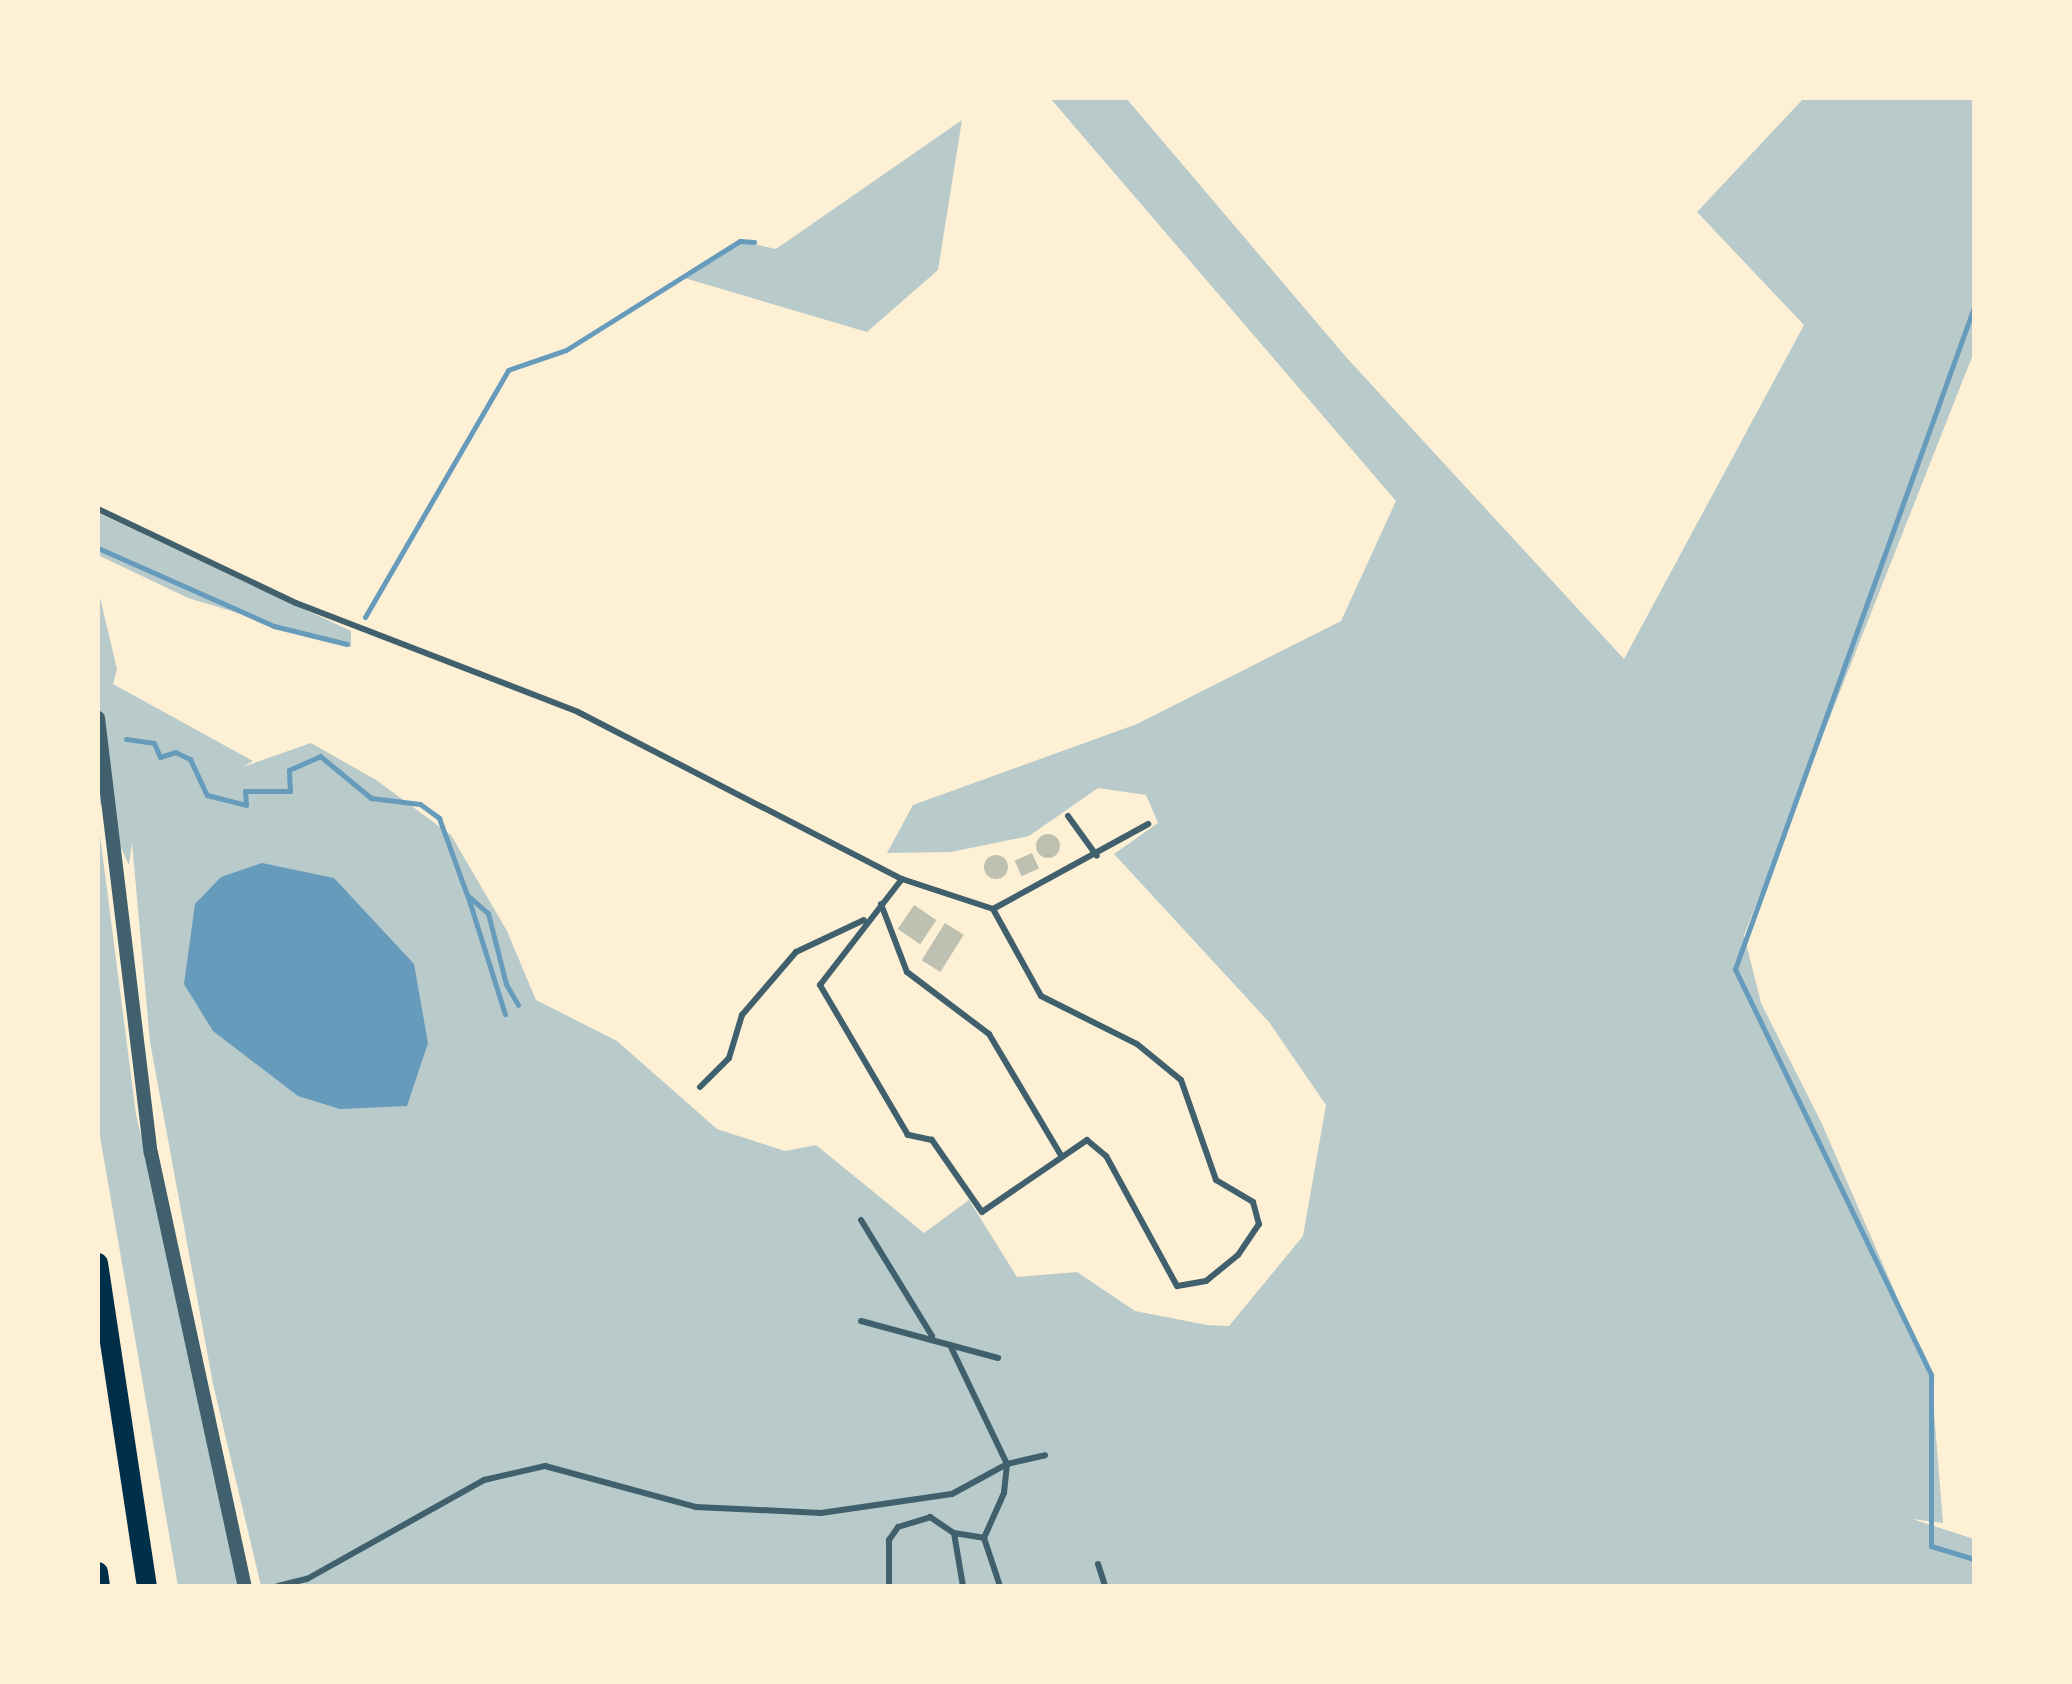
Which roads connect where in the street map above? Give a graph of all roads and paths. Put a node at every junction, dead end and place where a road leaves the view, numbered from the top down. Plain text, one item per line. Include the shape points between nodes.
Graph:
1 (98, 509) edge
2 (98, 718) edge
3 (1068, 816) dead end
4 (1148, 824) dead end
5 (1097, 856) junction
6 (902, 879) junction
7 (880, 903) junction
8 (993, 909) junction
9 (866, 920) junction
10 (700, 1087) dead end
11 (1062, 1157) junction
12 (861, 1220) dead end
13 (98, 1263) edge
14 (861, 1321) dead end
15 (933, 1337) junction
16 (950, 1346) junction
17 (998, 1358) dead end
18 (1045, 1455) dead end
19 (1007, 1464) junction
20 (954, 1533) junction
21 (984, 1538) junction
22 (1098, 1564) dead end
23 (98, 1572) edge
24 (100, 1586) edge
25 (147, 1586) edge
26 (245, 1586) edge
27 (278, 1586) edge
28 (890, 1586) edge
29 (962, 1586) edge
30 (1000, 1586) edge
31 (1104, 1586) edge

1 - 6 lane via 296,603 578,712
2 - 26 street via 152,1153
3 - 5 lane
4 - 5 lane
5 - 8 lane
6 - 7 lane
6 - 8 lane
7 - 9 lane
7 - 11 lane via 907,972 989,1034
8 - 11 lane via 1041,996 1137,1044 1181,1080 1216,1180 1254,1202 1259,1224 1238,1255 1206,1281 1176,1286 1106,1156 1087,1140
9 - 10 lane via 796,952 742,1015 729,1058
9 - 11 lane via 820,985 908,1135 932,1140 982,1212
12 - 15 lane
13 - 25 highway
14 - 15 lane
15 - 16 lane
16 - 17 lane
16 - 19 lane
18 - 19 lane
19 - 21 lane via 1004,1493
19 - 27 lane via 952,1494 821,1513 696,1507 545,1466 484,1480 307,1579
20 - 21 lane
20 - 28 lane via 930,1517 898,1527 888,1540
20 - 29 lane
21 - 30 lane
22 - 31 lane
23 - 24 highway

